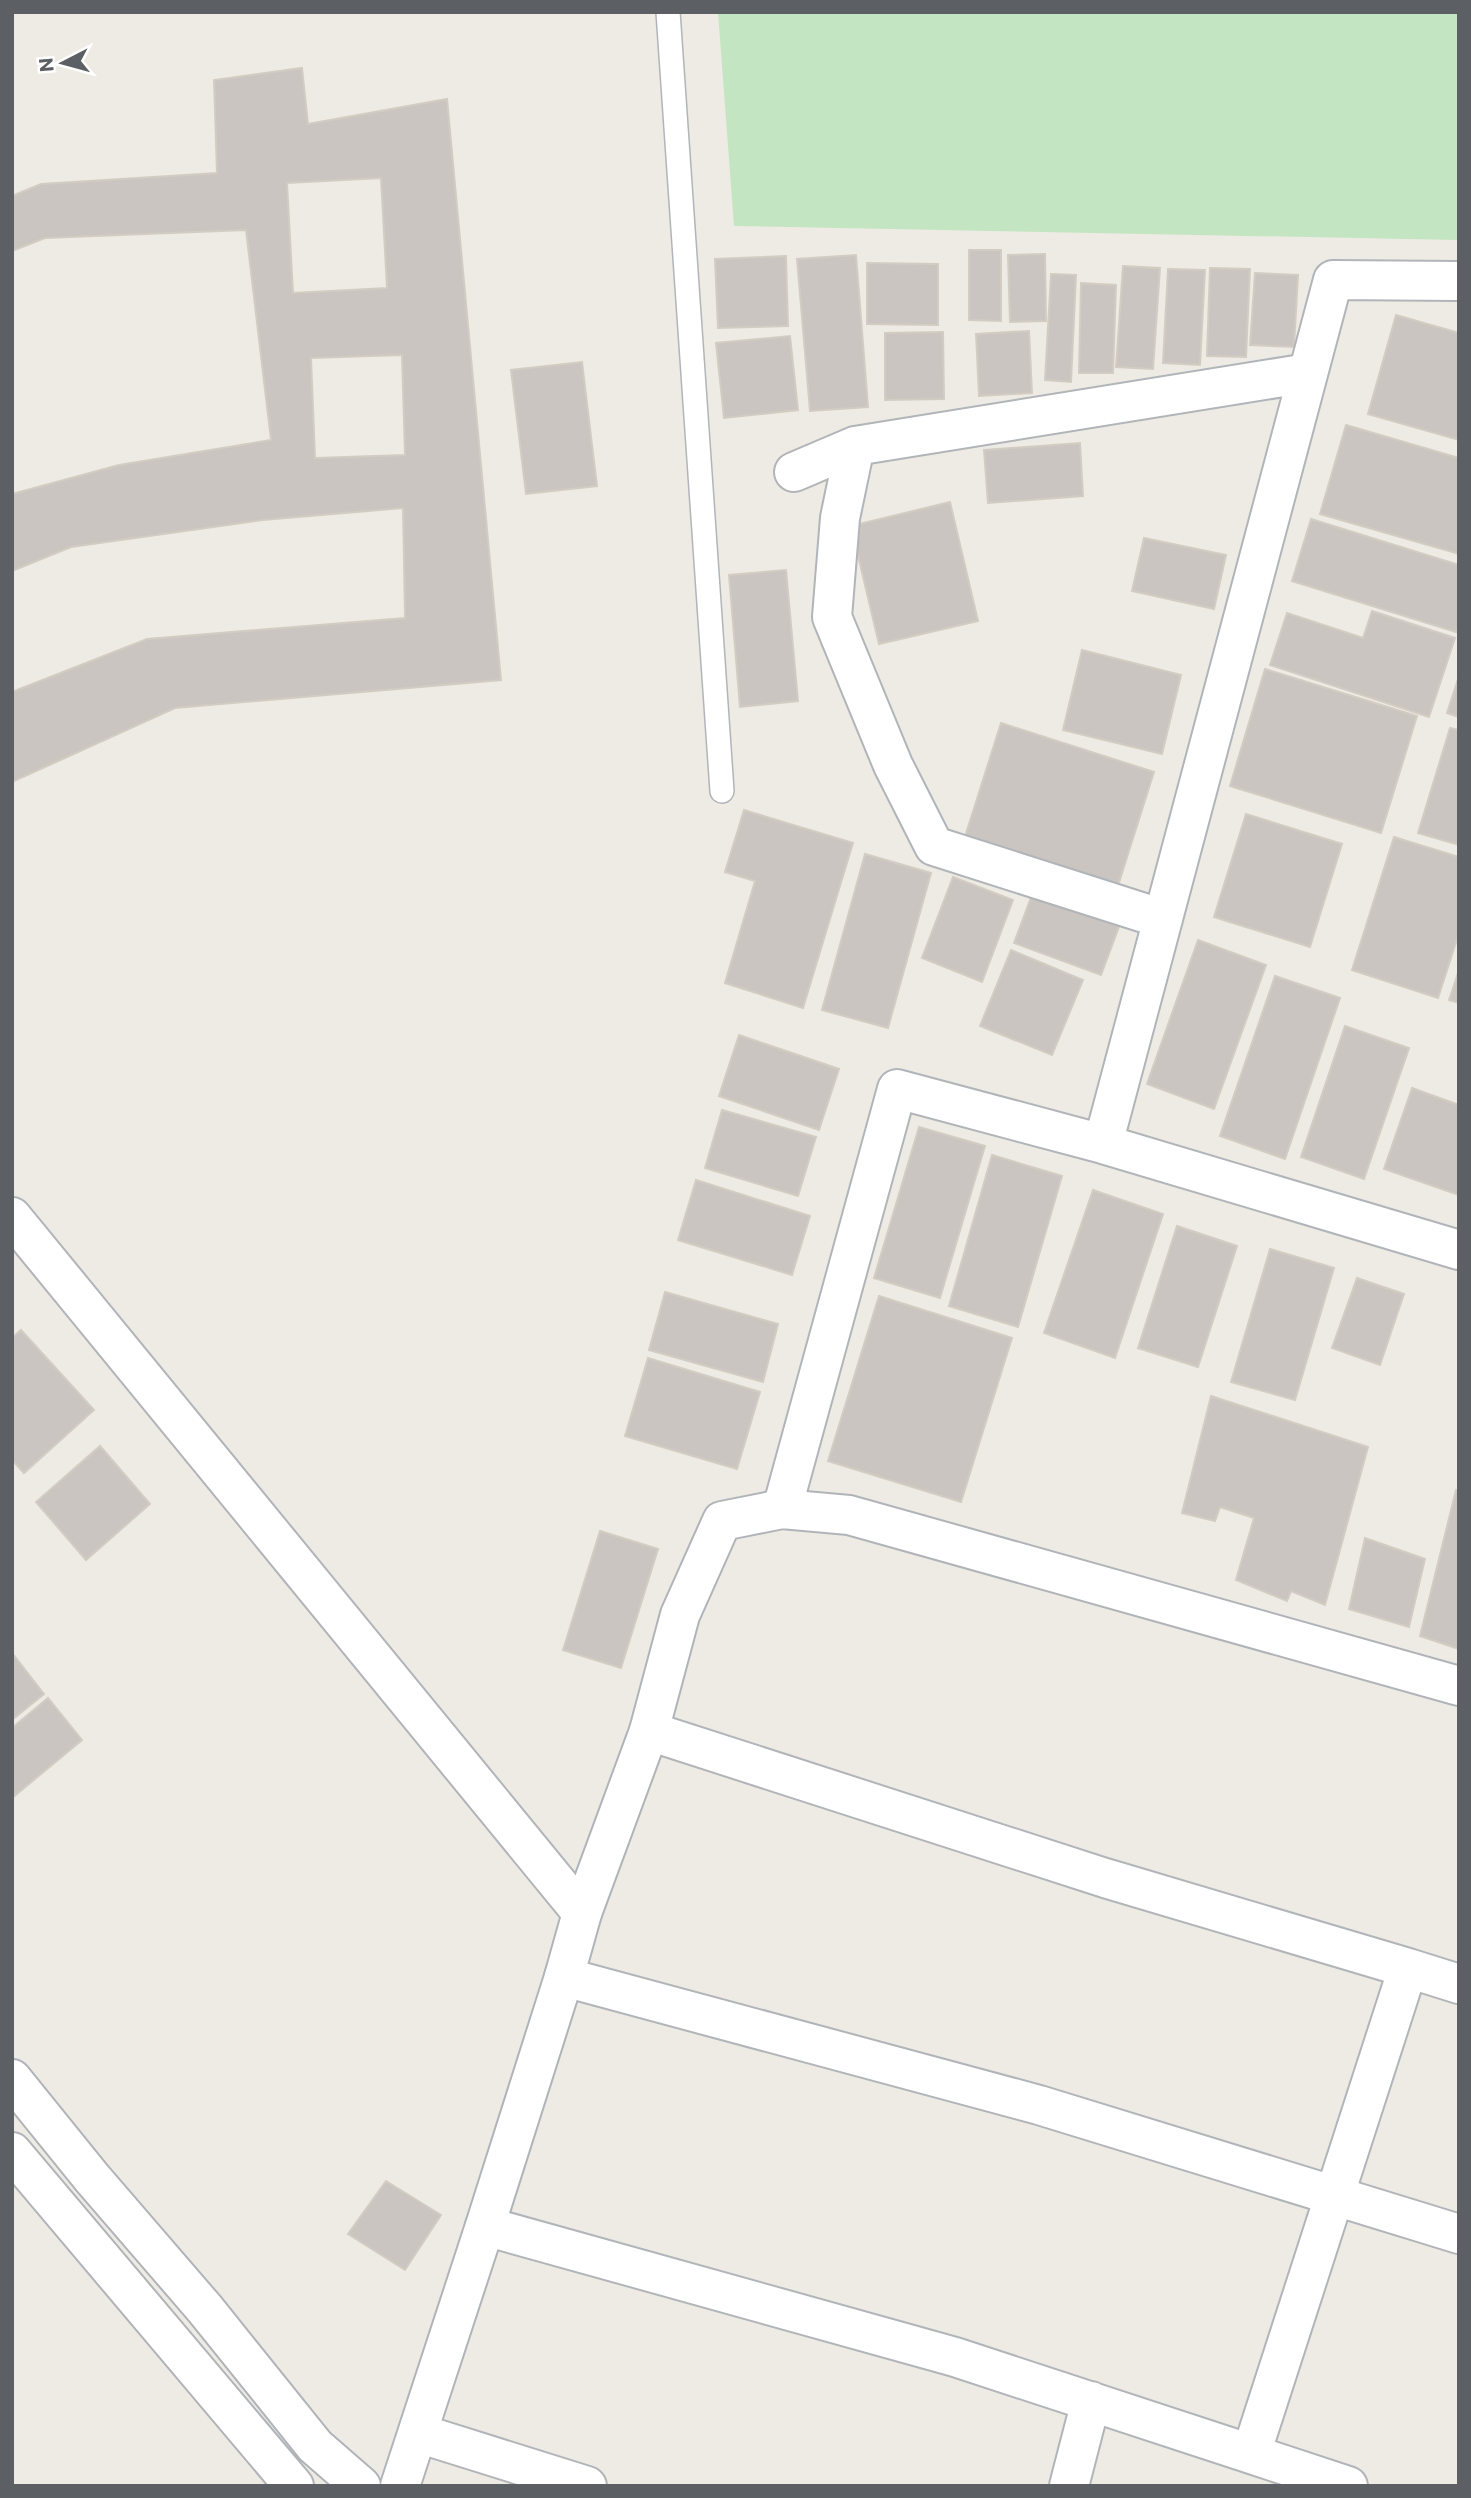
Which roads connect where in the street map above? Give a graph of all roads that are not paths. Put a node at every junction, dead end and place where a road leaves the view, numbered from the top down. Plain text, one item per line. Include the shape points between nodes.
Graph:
1 (668, 12) edge
2 (1459, 281) edge
3 (1308, 373) junction
4 (855, 446) junction
5 (794, 472) dead end
6 (722, 791) dead end
7 (1163, 919) junction
8 (1103, 1144) junction
9 (12, 1217) edge
10 (1459, 1250) edge
11 (782, 1509) junction
12 (1459, 1686) edge
13 (649, 1731) junction
14 (582, 1913) junction
15 (1408, 1968) junction
16 (564, 1977) junction
17 (1459, 1984) edge
18 (12, 2079) edge
19 (59, 2137) junction
20 (17, 2168) edge
21 (1334, 2197) junction
22 (485, 2227) junction
23 (1459, 2234) edge
24 (1091, 2401) junction
25 (418, 2432) junction
26 (1251, 2454) junction
27 (294, 2486) edge
28 (361, 2486) edge
29 (400, 2486) edge
30 (587, 2486) edge
31 (1069, 2486) edge
32 (1348, 2486) edge

1 - 6 lane
2 - 3 street via 1333,280
3 - 4 street
3 - 7 street
4 - 5 street
4 - 7 street via 841,517 832,617 893,765 934,846
7 - 8 street
8 - 10 street
8 - 11 street via 897,1089
9 - 14 street
11 - 12 street via 849,1515
11 - 13 street via 722,1521 680,1615
13 - 14 street
13 - 15 street via 1105,1878
14 - 16 street
15 - 17 street
15 - 21 street
16 - 21 street via 1039,2105
16 - 22 street
18 - 19 street
19 - 20 street
19 - 28 street via 315,2446
20 - 27 street
21 - 23 street
21 - 26 street
22 - 24 street via 955,2357
22 - 25 street
24 - 26 street
24 - 31 street
25 - 29 street
25 - 30 street
26 - 32 street

